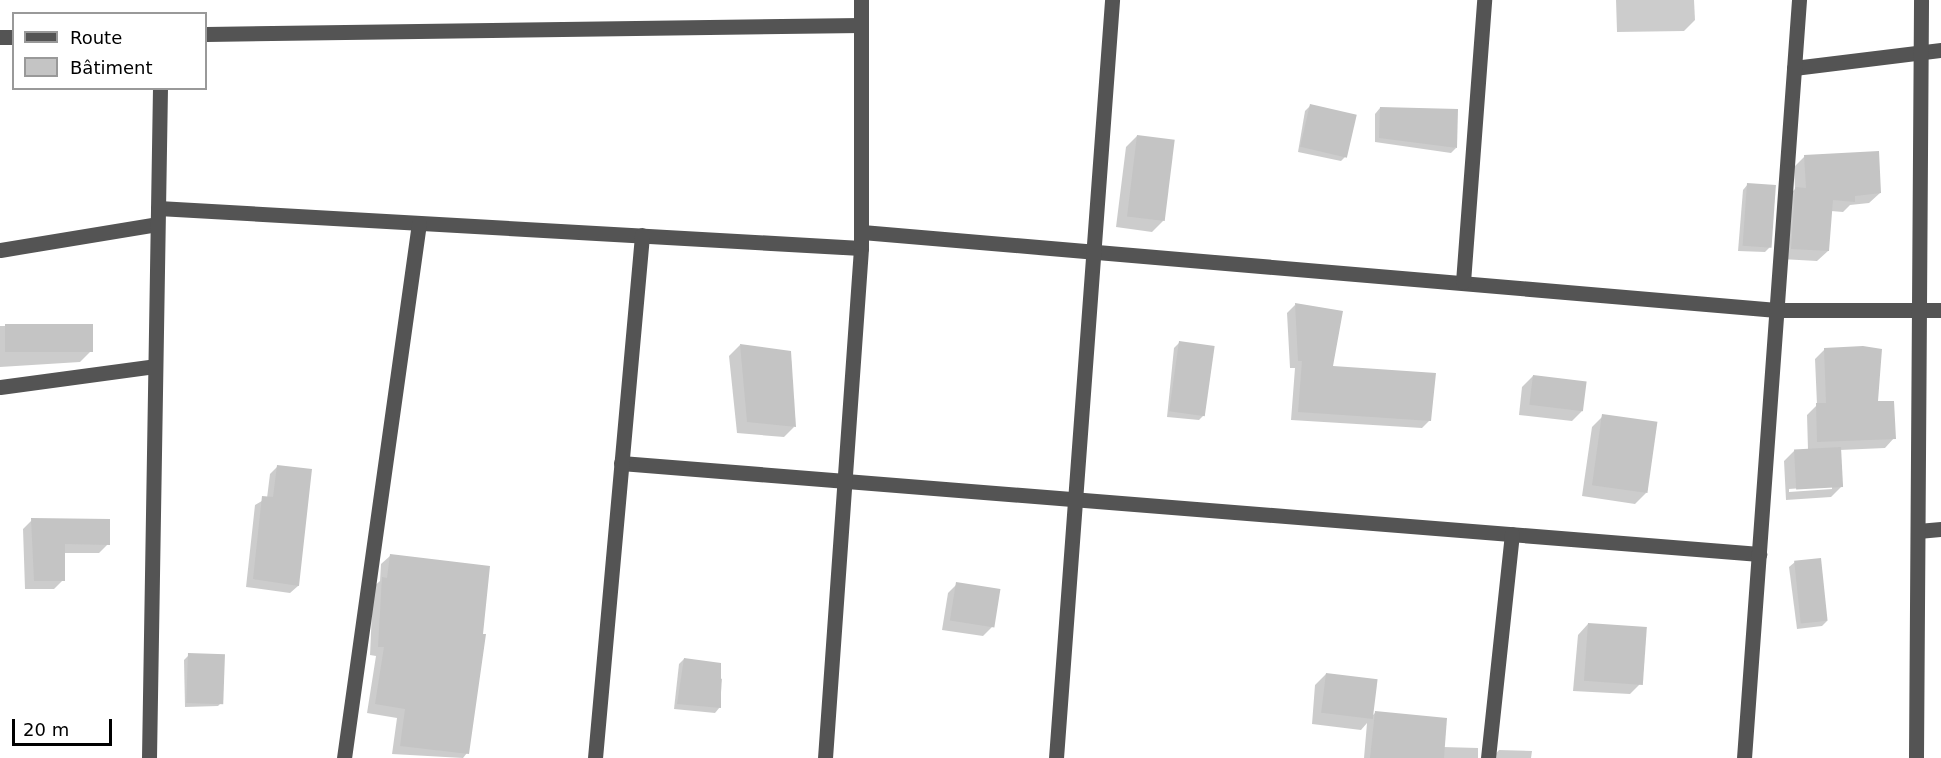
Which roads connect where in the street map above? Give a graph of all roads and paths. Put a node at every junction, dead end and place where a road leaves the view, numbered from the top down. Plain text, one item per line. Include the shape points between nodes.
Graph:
1 (861, 0) edge
2 (1112, 0) edge
3 (1484, 0) edge
4 (1799, 0) edge
5 (1921, 0) edge
6 (861, 25) junction
7 (207, 34) edge
8 (1941, 50) edge
9 (1921, 52) junction
10 (1794, 68) junction
11 (160, 90) edge
12 (158, 208) junction
13 (419, 223) junction
14 (157, 224) junction
15 (642, 235) junction
16 (862, 240) junction
17 (0, 250) edge
18 (1094, 250) junction
19 (1463, 282) junction
20 (1777, 310) junction
21 (1941, 310) edge
22 (1919, 312) junction
23 (155, 366) junction
24 (0, 387) edge
25 (621, 463) junction
26 (845, 480) junction
27 (1075, 499) junction
28 (1941, 529) edge
29 (1918, 531) junction
30 (1512, 534) junction
31 (1759, 554) junction
32 (149, 758) edge
33 (344, 758) edge
34 (595, 758) edge
35 (825, 758) edge
36 (1056, 758) edge
37 (1488, 758) edge
38 (1744, 758) edge
39 (1916, 758) edge

1 - 6 street
2 - 18 street
3 - 19 street
4 - 10 street
5 - 9 street
6 - 7 street
6 - 16 street
8 - 9 street
9 - 10 street
9 - 22 street
10 - 20 street
11 - 12 street
12 - 13 street
12 - 14 street
13 - 15 street
13 - 33 street
14 - 17 street
14 - 23 street
15 - 16 street
15 - 25 street
16 - 18 street
16 - 26 street
18 - 19 street
18 - 27 street
19 - 20 street
20 - 22 street
20 - 31 street
21 - 22 street
22 - 29 street
23 - 24 street
23 - 32 street
25 - 26 street
25 - 34 street
26 - 27 street
26 - 35 street
27 - 30 street
27 - 36 street
28 - 29 street
29 - 39 street
30 - 31 street
30 - 37 street
31 - 38 street

